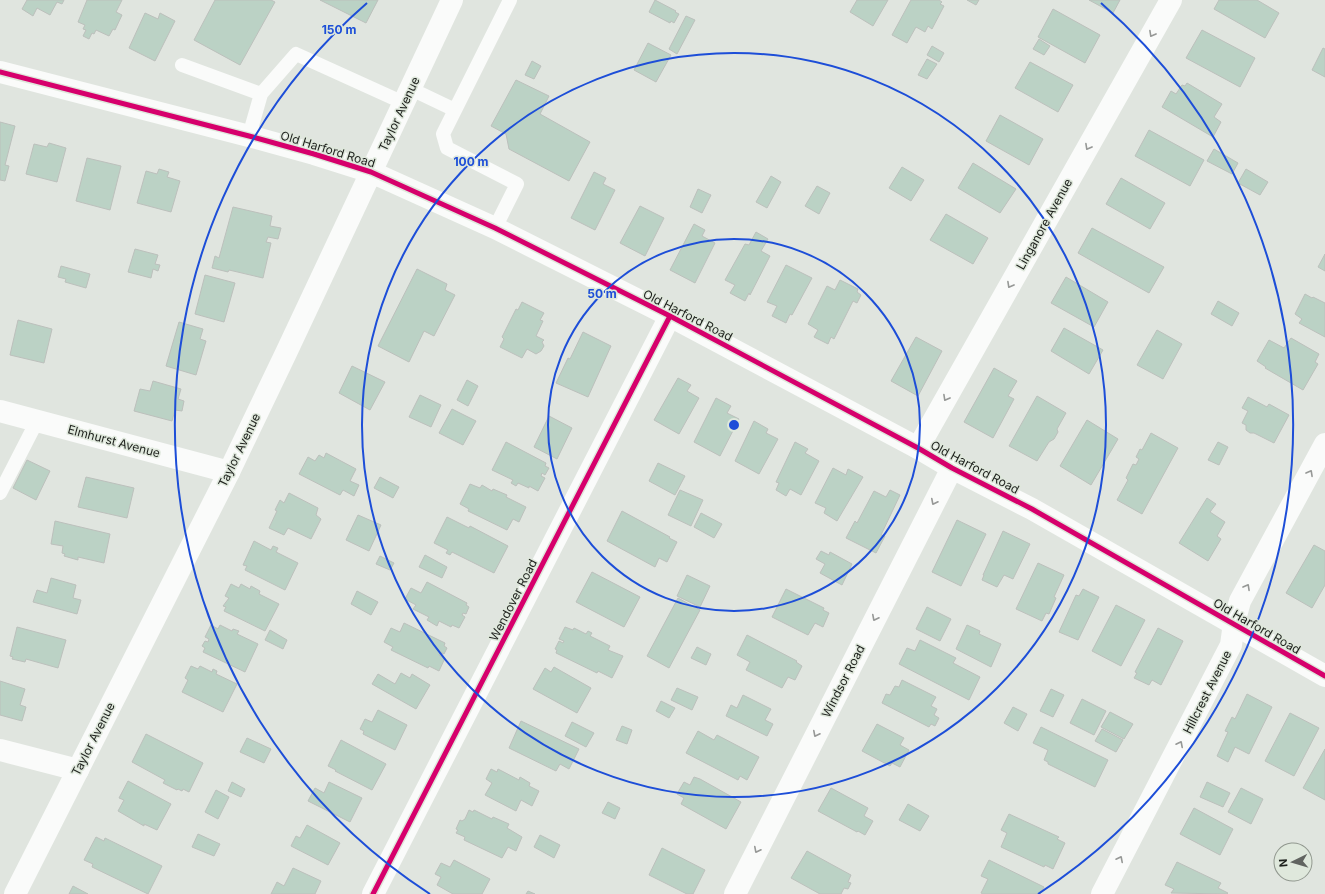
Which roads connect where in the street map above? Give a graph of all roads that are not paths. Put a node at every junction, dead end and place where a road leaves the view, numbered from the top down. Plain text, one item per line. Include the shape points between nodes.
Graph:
1 (452, 0) edge
2 (510, 0) edge
3 (1171, 0) edge
4 (182, 65) dead end
5 (0, 72) edge
6 (261, 94) junction
7 (407, 96) junction
8 (455, 110) junction
9 (249, 136) junction
10 (371, 172) junction
11 (495, 228) junction
12 (670, 316) junction
13 (0, 411) edge
14 (37, 420) junction
15 (1325, 444) edge
16 (918, 448) junction
17 (952, 468) junction
18 (229, 472) junction
19 (0, 493) edge
20 (1234, 623) junction
21 (1325, 676) edge
22 (0, 750) edge
23 (78, 770) junction
24 (15, 894) edge
25 (373, 894) edge
26 (735, 894) edge
27 (1102, 894) edge

1 - 7 street, Taylor Avenue
2 - 8 lane
3 -> 16 street, Linganore Avenue
4 - 6 lane
5 - 9 street, Old Harford Road
6 - 7 lane via 296,54
6 - 9 lane
7 - 8 lane
7 - 10 street, Taylor Avenue
8 - 11 lane via 443,134 447,148 517,184
9 - 10 street, Old Harford Road
10 - 11 street, Old Harford Road
10 - 18 street, Taylor Avenue
11 - 12 street, Old Harford Road
12 - 16 street, Old Harford Road
12 - 25 street, Wendover Road
13 - 14 street, Elmhurst Avenue
14 - 18 street, Elmhurst Avenue
14 - 19 lane
20 -> 15 street, Hillcrest Avenue via 1240,601
16 - 17 street, Old Harford Road
17 - 20 street, Old Harford Road via 1032,509
17 -> 26 street, Windsor Road
18 - 23 street, Taylor Avenue
20 - 21 street, Old Harford Road
27 -> 20 street, Hillcrest Avenue via 1231,645
22 - 23 street
23 - 24 street, Taylor Avenue

